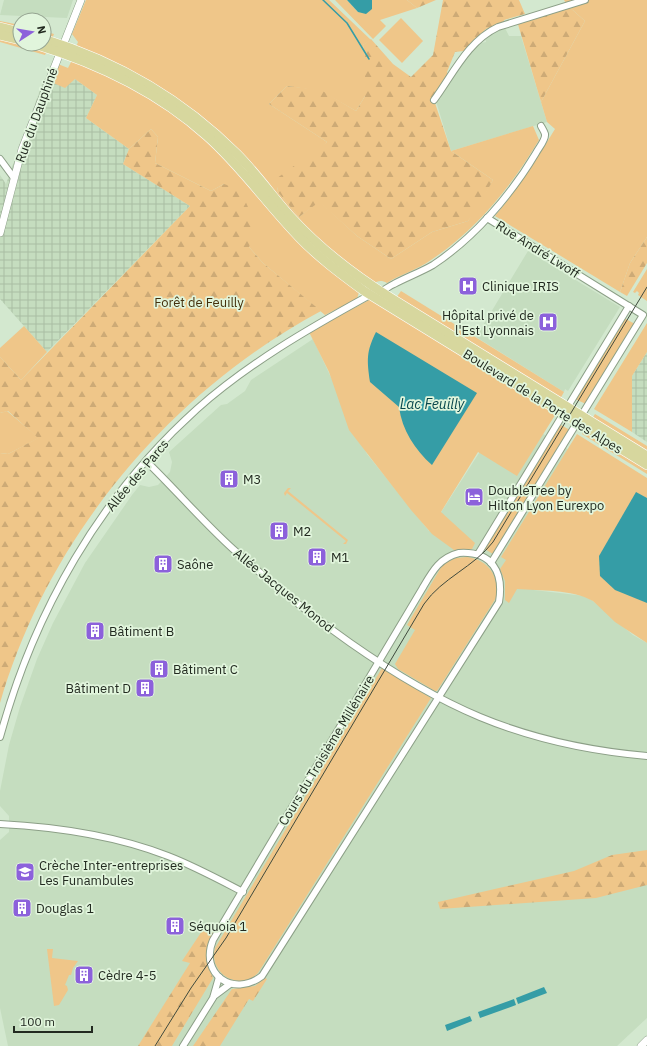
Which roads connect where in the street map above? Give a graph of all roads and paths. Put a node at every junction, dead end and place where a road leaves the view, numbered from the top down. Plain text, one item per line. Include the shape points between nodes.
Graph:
1 (81, 0) edge
2 (585, 0) edge
3 (0, 27) edge
4 (12, 30) edge
5 (0, 35) edge
6 (12, 38) edge
7 (52, 44) edge
8 (52, 47) edge
9 (61, 49) junction
10 (434, 100) dead end
11 (541, 126) dead end
12 (0, 159) edge
13 (14, 178) junction
14 (487, 218) junction
15 (0, 232) edge
16 (381, 292) junction
17 (371, 294) junction
18 (629, 306) junction
19 (565, 410) junction
20 (579, 419) junction
21 (647, 456) edge
22 (146, 461) junction
23 (647, 465) edge
24 (478, 554) junction
25 (491, 563) junction
26 (379, 661) junction
27 (439, 697) junction
28 (0, 737) edge
29 (647, 756) edge
30 (0, 824) edge
31 (243, 892) junction
32 (219, 977) junction
33 (230, 984) junction
34 (213, 998) junction
35 (647, 1040) edge
36 (183, 1046) edge
37 (641, 1046) edge

1 - 9 street, Rue du Dauphiné
2 - 10 street via 498,27 485,34 475,43
3 - 4 main road
5 - 6 main road
7 - 9 main road
8 - 9 main road
9 - 13 street, Rue du Dauphiné via 26,137
9 - 16 main road, Boulevard de la Porte des Alpes via 115,66 151,85 184,107 238,155 314,241
9 - 17 main road, Boulevard de la Porte des Alpes via 149,93 180,114 232,161 310,247 327,263
11 - 14 street, Rue André Lwoff via 545,132 544,139 513,187
12 - 13 street
13 - 15 street, Rue du Dauphiné
14 - 16 street via 457,247 433,264
14 - 18 street, Rue André Lwoff
16 - 17 street, Allée des Parcs
16 - 19 main road, Boulevard de la Porte des Alpes
17 - 19 main road, Boulevard de la Porte des Alpes
17 - 22 street, Allée des Parcs via 281,346 239,376 197,409
18 - 19 street
18 - 20 street, Rue André Lwoff via 643,315
19 - 20 main road, Boulevard de la Porte des Alpes
19 - 24 street
20 - 21 main road, Boulevard de la Porte des Alpes
20 - 23 main road, Boulevard de la Porte des Alpes
20 - 25 street
22 - 26 street, Allée Jacques Monod via 239,554 320,620
22 - 28 street, Allée des Parcs via 95,526 52,598 20,674
24 - 25 street
24 - 26 street, Cours du Troisième Millénaire via 450,555 438,564
25 - 27 street via 501,582 499,602
26 - 27 street, Allée Jacques Monod
26 - 31 street, Cours du Troisième Millénaire
27 - 29 street, Allée Jacques Monod via 495,722 560,743
27 - 33 street via 262,976 248,984
30 - 31 street via 78,831 132,844 169,856
31 - 32 street, Cours du Troisième Millénaire via 211,947 211,964
32 - 33 street
32 - 34 street
33 - 34 street
34 - 36 street
35 - 37 street

